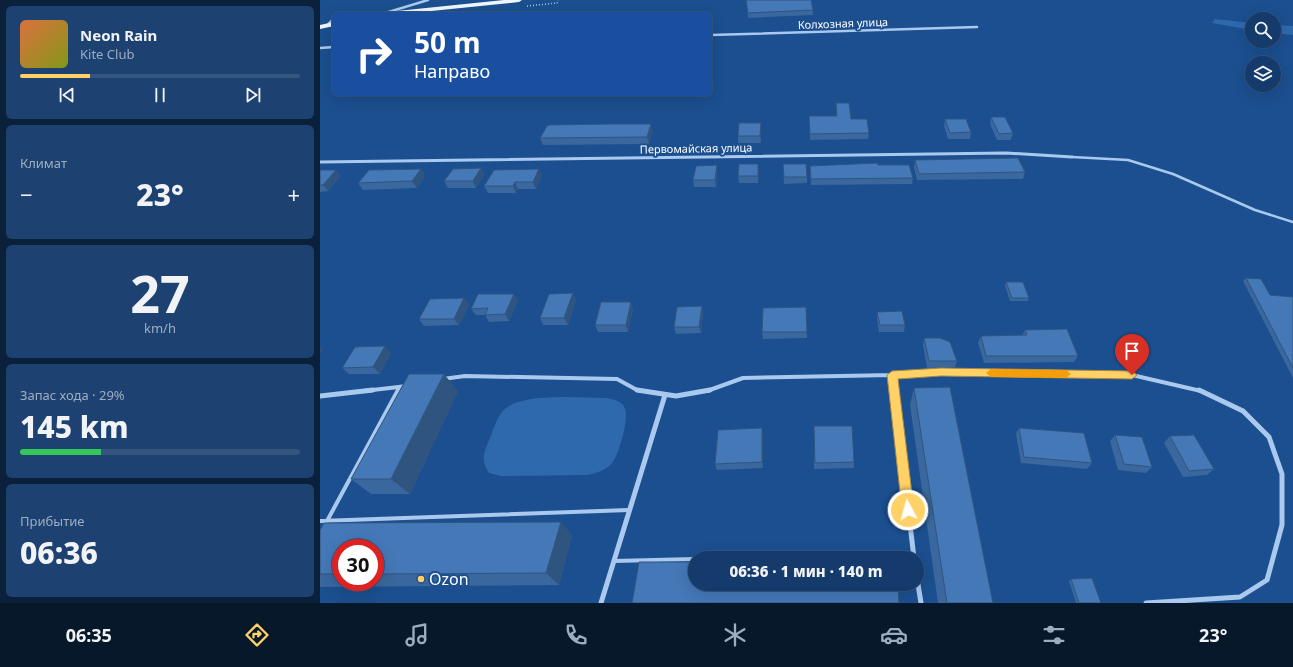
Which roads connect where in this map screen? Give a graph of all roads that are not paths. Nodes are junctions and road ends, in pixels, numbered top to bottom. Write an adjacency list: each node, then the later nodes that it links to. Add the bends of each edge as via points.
1 (428, 0): 3 (street)
2 (519, 0): 4 (main road)
3 (389, 12)
4 (406, 12)
5 (332, 20): 7 (lane)
6 (332, 25): 7 (main road)
7 (327, 26): 8 (main road)
8 (320, 27)
9 (977, 27): 10 (street, Колхозная улица)
10 (712, 35)
11 (332, 47): 12 (street)
12 (320, 48)
13 (1072, 157): 14 (street, Первомайская улица, via 1006,153); 15 (lane, via 1128,160 1172,174 1255,210)
14 (320, 162)
15 (1293, 222)
16 (892, 375): 20 (street, via 743,378 704,392); 26 (street); 30 (street, via 941,372 1132,375 1199,390 1243,411 1269,437 1282,474 1282,525 1267,580 1240,597)
17 (436, 381): 20 (street, via 465,376 616,379 637,390)
18 (414, 384): 19 (street)
19 (400, 387): 21 (street); 23 (lane)
20 (665, 395): 22 (street)
21 (320, 396)
22 (629, 510): 23 (lane); 28 (street)
23 (328, 520): 24 (lane); 25 (lane)
24 (320, 521)
25 (325, 526)
26 (912, 551)
27 (688, 559): 28 (lane)
28 (614, 561): 31 (street)
29 (919, 591): 32 (street)
30 (1212, 598): 33 (street); 34 (street)
31 (601, 603)
32 (921, 603)
33 (1146, 603)
34 (1219, 603)

